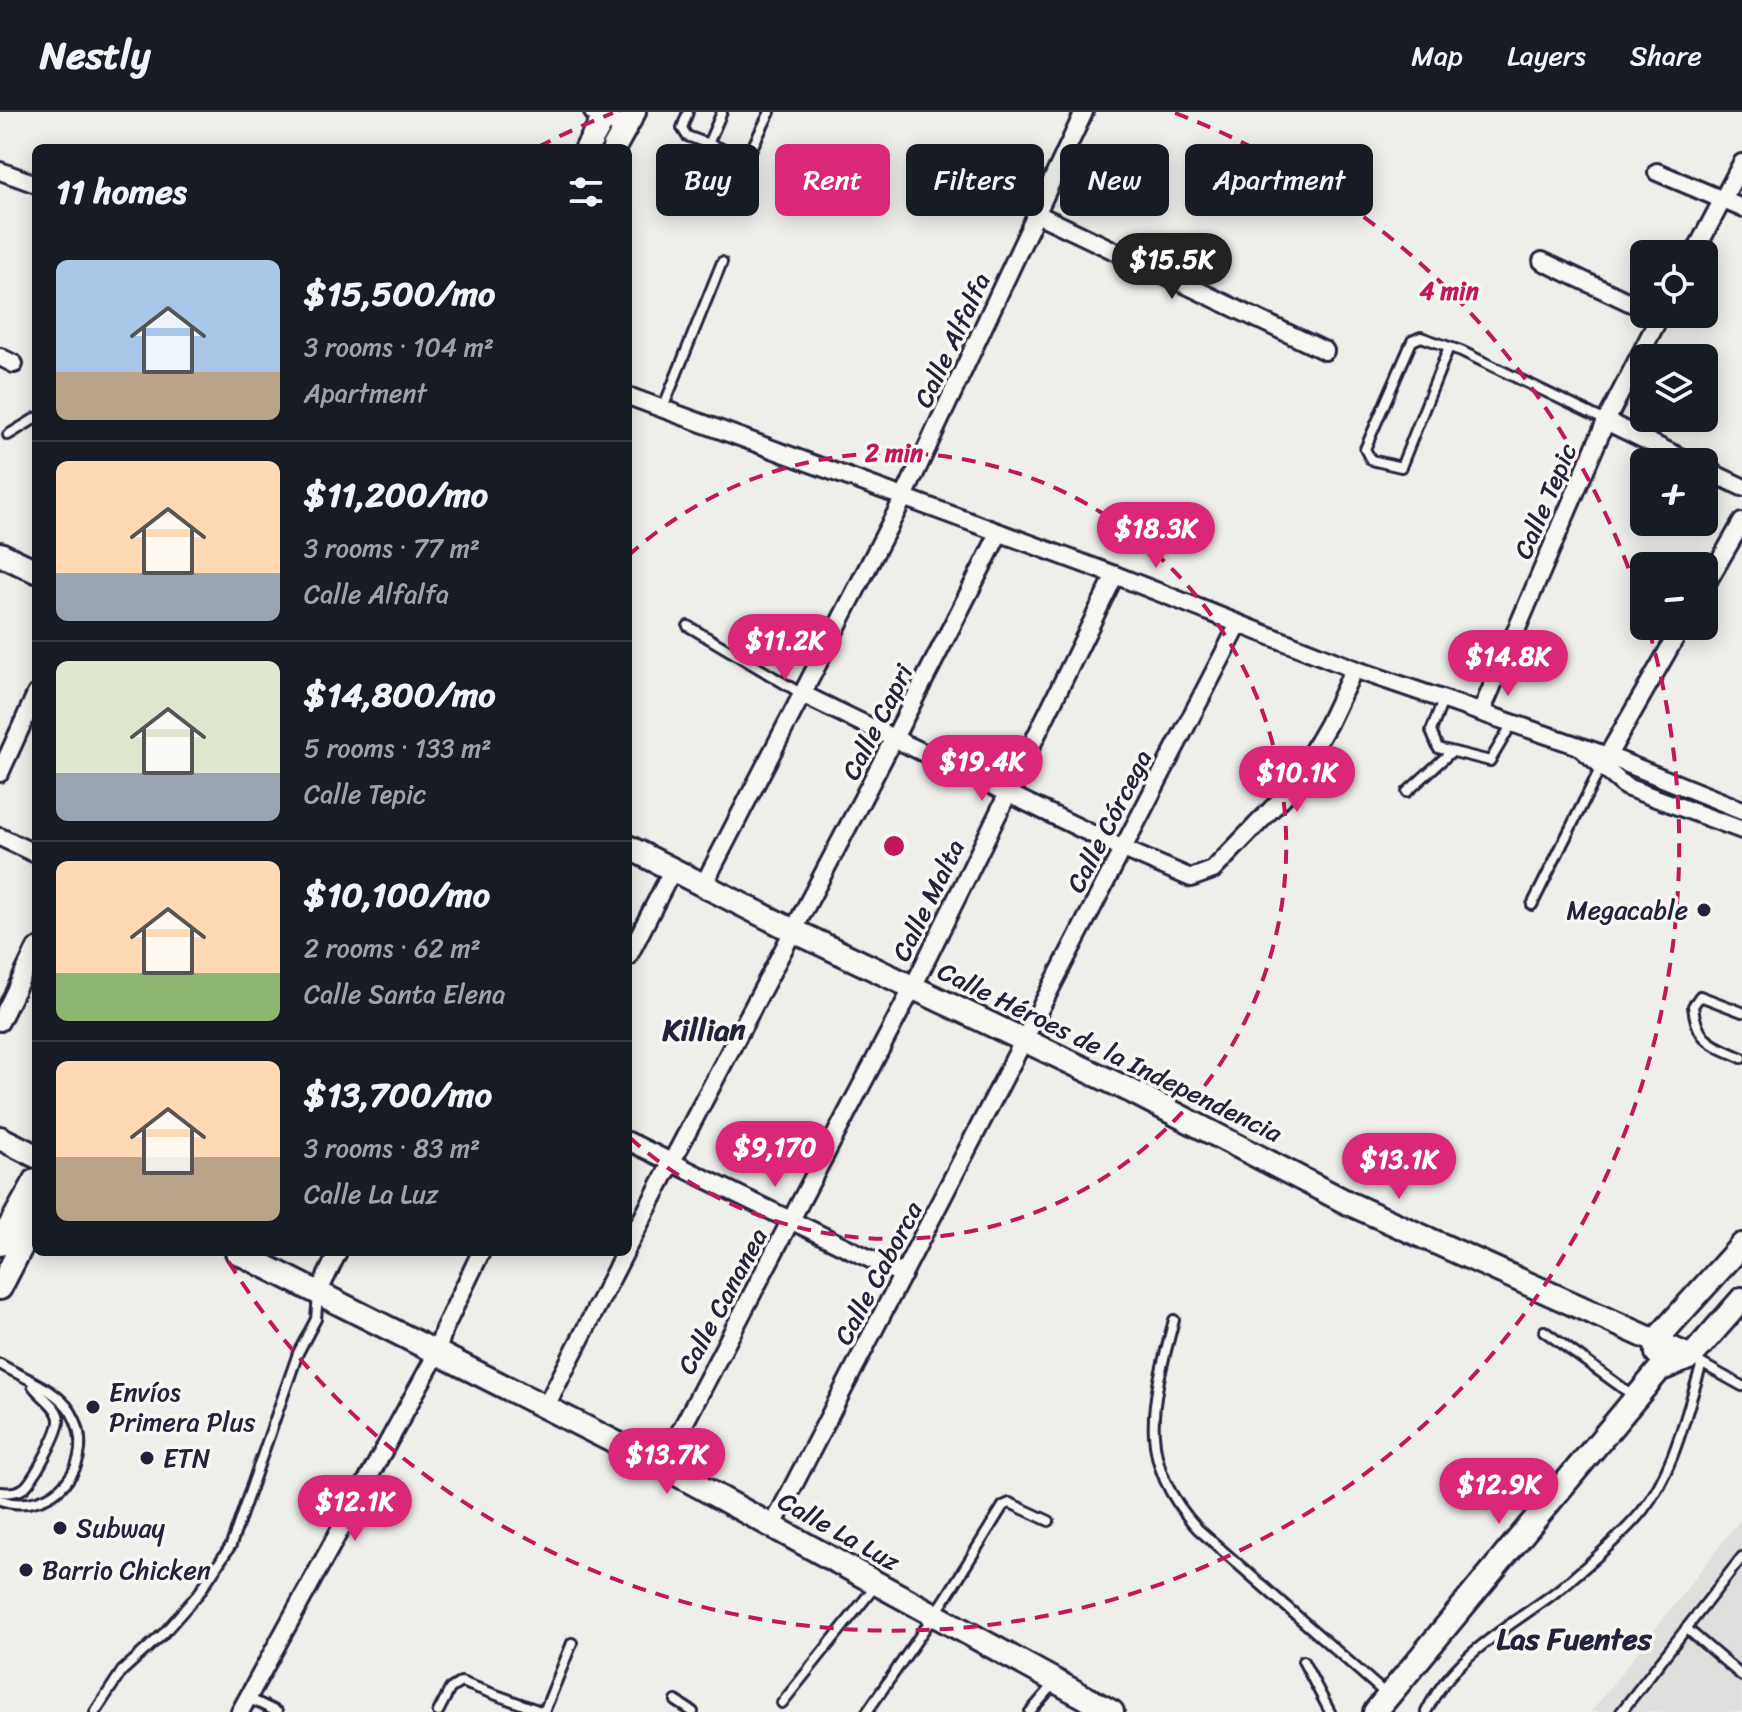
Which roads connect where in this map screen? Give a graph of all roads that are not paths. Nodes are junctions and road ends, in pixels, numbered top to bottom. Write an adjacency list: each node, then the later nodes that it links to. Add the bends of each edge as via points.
1 (688, 112): 9 (lane, via 684,132)
2 (722, 112): 9 (lane)
3 (769, 112): 10 (lane)
4 (1084, 112): 15 (street, Calle Alfalfa)
5 (601, 114): 6 (street); 7 (street)
6 (630, 120): 8 (street)
7 (589, 144)
8 (616, 144)
9 (708, 144)
10 (754, 144)
11 (1742, 163): 16 (street)
12 (0, 171): 14 (street)
13 (1657, 172): 16 (street)
14 (32, 183)
15 (1044, 199)
16 (1724, 199): 17 (street); 20 (street)
17 (1742, 208)
18 (1036, 216): 35 (street, Calle Alfalfa)
19 (1041, 216): 26 (street)
20 (1702, 240)
21 (1542, 261): 23 (street)
22 (722, 262): 28 (lane)
23 (1630, 302)
24 (1652, 328): 30 (street, Calle Tepic)
25 (1449, 347): 25 (lane, via 1421,337 1412,341 1365,449 1371,460 1401,467); 30 (lane)
26 (1325, 351)
27 (632, 397): 28 (street)
28 (663, 408): 35 (street)
29 (32, 420): 31 (lane)
30 (1606, 421): 32 (street); 49 (street, Calle Tepic)
31 (8, 435)
32 (1661, 448)
33 (1718, 476): 34 (street)
34 (1742, 487)
35 (903, 499): 37 (street); 46 (street, Calle Alfalfa)
36 (1742, 522): 39 (street)
37 (999, 533): 41 (street); 51 (street, Calle Capri)
38 (0, 554): 40 (street)
39 (1718, 564)
40 (32, 569)
41 (1115, 575): 42 (street); 56 (street, Calle Malta)
42 (1239, 624): 45 (street); 60 (street, Calle Córcega)
43 (688, 626): 46 (lane)
44 (1674, 640): 53 (street)
45 (1354, 669): 47 (street); 60 (street, via 1304,770 1275,809 1213,870 1191,878)
46 (802, 694): 51 (street); 64 (street, Calle Alfalfa)
47 (1444, 698): 49 (street); 52 (lane, via 1432,740)
48 (32, 703): 54 (street)
49 (1482, 710): 50 (street)
50 (1513, 721): 52 (lane, via 1490,761); 53 (street, via 1577,744)
51 (897, 738): 56 (street); 66 (street, Calle Capri)
52 (1451, 752): 55 (lane)
53 (1604, 761): 57 (street); 58 (street, via 1626,787); 65 (lane)
54 (0, 773)
55 (1407, 792)
56 (1007, 793): 60 (street); 69 (street, Calle Malta)
57 (1742, 810)
58 (1742, 830)
59 (0, 837): 62 (street)
60 (1121, 848): 72 (street, Calle Córcega)
61 (632, 849): 63 (street, Calle Héroes de la Independencia)
62 (32, 852)
63 (673, 869): 64 (street, Calle Héroes de la Independencia); 67 (street)
64 (704, 884): 66 (street, Calle Héroes de la Independencia)
65 (1532, 905)
66 (792, 930): 69 (street, Calle Héroes de la Independencia); 77 (street, Calle Capri)
67 (632, 949)
68 (32, 956): 71 (street)
69 (913, 987): 72 (street, Calle Héroes de la Independencia); 79 (street, Calle Cananea)
70 (1742, 1012): 73 (lane, via 1710,997 1700,996 1693,1006 1705,1041)
71 (0, 1022)
72 (1026, 1041): 88 (street, Calle Caborca); 94 (street, Calle Héroes de la Independencia, via 1470,1261)
73 (1742, 1058)
74 (0, 1138): 76 (street)
75 (632, 1143): 77 (street)
76 (32, 1154)
77 (671, 1162): 79 (street); 81 (street, Calle Capri)
78 (32, 1187): 82 (street)
79 (792, 1219): 88 (street); 103 (street, Calle Cananea)
80 (32, 1226): 89 (street)
81 (632, 1238)
82 (0, 1244)
83 (1742, 1245): 94 (street)
84 (245, 1256): 90 (street, Calle La Luz)
85 (336, 1256): 90 (street)
86 (479, 1256): 95 (street)
87 (623, 1256): 102 (street)
88 (903, 1275): 107 (street, Calle Caborca)
89 (0, 1288)
90 (318, 1293): 95 (street, Calle La Luz); 120 (lane, via 316,1319 298,1353 231,1545 199,1593 122,1671)
91 (1742, 1299): 96 (street)
92 (1174, 1320): 118 (lane, via 1157,1392 1154,1441 1159,1474 1176,1506)
93 (1544, 1331): 101 (lane)
94 (1656, 1340): 96 (street, Calle Héroes de la Independencia); 98 (street)
95 (436, 1355): 102 (street, Calle La Luz); 119 (street)
96 (1697, 1360): 98 (street); 100 (lane, Calle Héroes de la Independencia); 129 (lane, via 1665,1476 1642,1511 1553,1594 1466,1656 1437,1689)
97 (0, 1364): 99 (lane)
98 (1659, 1370): 101 (street)
99 (31, 1382): 104 (lane, via 55,1409 58,1429 30,1482 22,1490); 105 (lane, via 72,1413 80,1445 76,1467 66,1485 47,1499)
100 (1742, 1386)
101 (1636, 1398): 118 (street)
102 (546, 1406): 103 (street, Calle La Luz)
103 (662, 1466): 107 (street, Calle La Luz)
104 (0, 1492)
105 (0, 1500)
106 (1049, 1521): 110 (lane, via 1006,1503)
107 (772, 1527): 109 (street, Calle La Luz)
108 (1742, 1557): 111 (lane)
109 (877, 1584): 110 (street, Calle La Luz); 117 (lane)
110 (934, 1615): 115 (street, Calle La Luz); 125 (lane)
111 (1686, 1628): 114 (lane); 130 (lane)
112 (572, 1643): 123 (lane)
113 (1303, 1661): 128 (lane)
114 (1742, 1676)
115 (1057, 1682): 126 (lane); 127 (street, Calle La Luz)
116 (676, 1701): 124 (lane)
117 (782, 1703)
118 (1381, 1704)
119 (244, 1705): 121 (lane)
120 (95, 1712)
121 (277, 1712)
122 (438, 1712): 123 (lane, via 450,1689 461,1682)
123 (543, 1712)
124 (693, 1712)
125 (867, 1712)
126 (1030, 1712)
127 (1112, 1712)
128 (1330, 1712)
129 (1426, 1712)
130 (1621, 1712)

